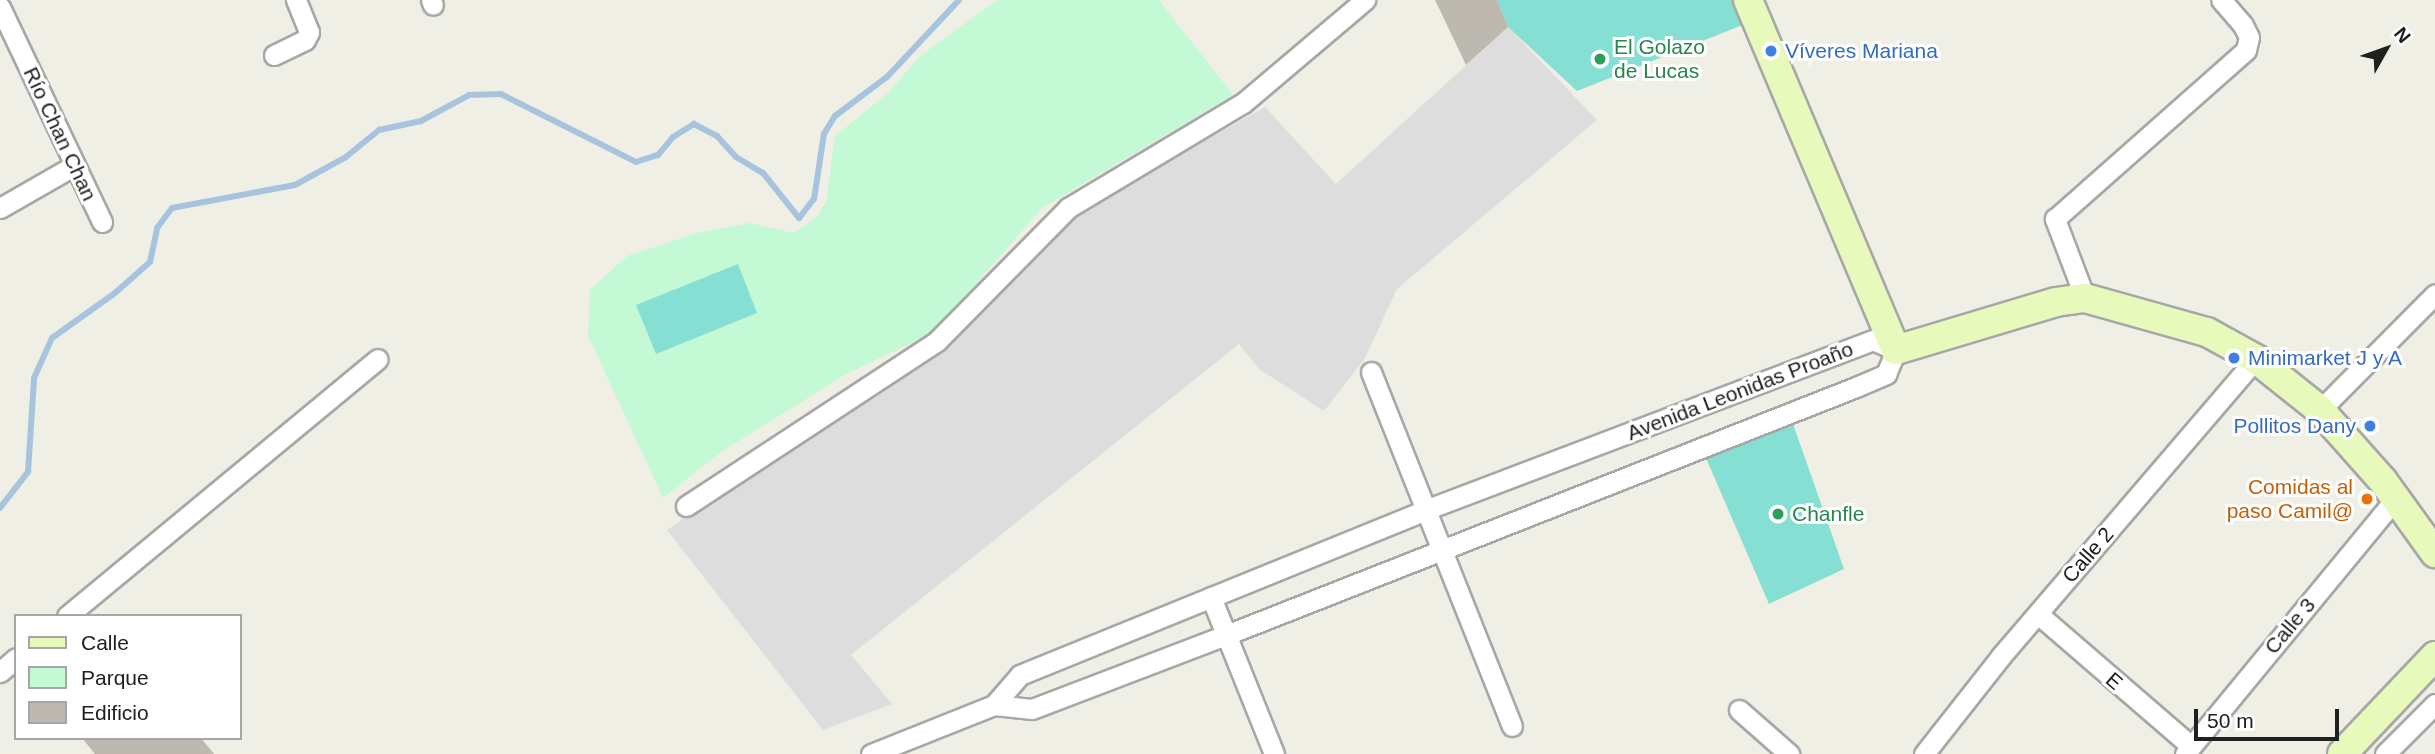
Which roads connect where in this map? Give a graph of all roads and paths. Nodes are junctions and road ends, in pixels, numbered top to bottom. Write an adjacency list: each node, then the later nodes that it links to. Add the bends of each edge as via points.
1 (296, 0): 6 (street, via 309,32 305,40)
2 (1365, 0): 18 (street, via 1243,103 1068,208 937,341)
3 (1748, 0): 12 (main road)
4 (2221, 0): 11 (street, via 2246,31 2246,50 2055,219)
5 (0, 7): 7 (street, Río Chan Chan)
6 (274, 55)
7 (75, 165): 8 (street); 9 (street, Río Chan Chan)
8 (0, 208)
9 (102, 222)
10 (2435, 294): 16 (street)
11 (2085, 298): 12 (main road, via 2056,302); 14 (main road, via 2207,332)
12 (1896, 350): 19 (street, Avenida Leonidas Proaño, via 1873,340); 20 (street, Avenida Leonidas Proaño, via 1886,373 1876,378)
13 (378, 359): 23 (street)
14 (2256, 359): 16 (main road); 24 (street, Calle 2)
15 (1371, 372): 19 (street)
16 (2320, 410): 17 (main road)
17 (2396, 498): 21 (main road); 33 (street, Calle 3)
18 (686, 506)
19 (1426, 510): 20 (street); 22 (street, Avenida Leonidas Proaño)
20 (1440, 549): 25 (street, Avenida Leonidas Proaño); 32 (street)
21 (2435, 553)
22 (1211, 597): 25 (street); 30 (street, Avenida Leonidas Proaño, via 1020,675)
23 (69, 614)
24 (2038, 614): 33 (street, E); 37 (street, Calle 2)
25 (1226, 635): 30 (street, Avenida Leonidas Proaño, via 1032,709); 35 (street)
26 (2435, 656): 38 (main road)
27 (14, 660): 28 (street)
28 (0, 671)
29 (2435, 704): 39 (street)
30 (994, 705): 34 (street)
31 (1739, 710): 36 (street)
32 (1512, 726)
33 (2188, 750)
34 (871, 754)
35 (1274, 754)
36 (1789, 754)
37 (1924, 754)
38 (2342, 754)
39 (2385, 754)

